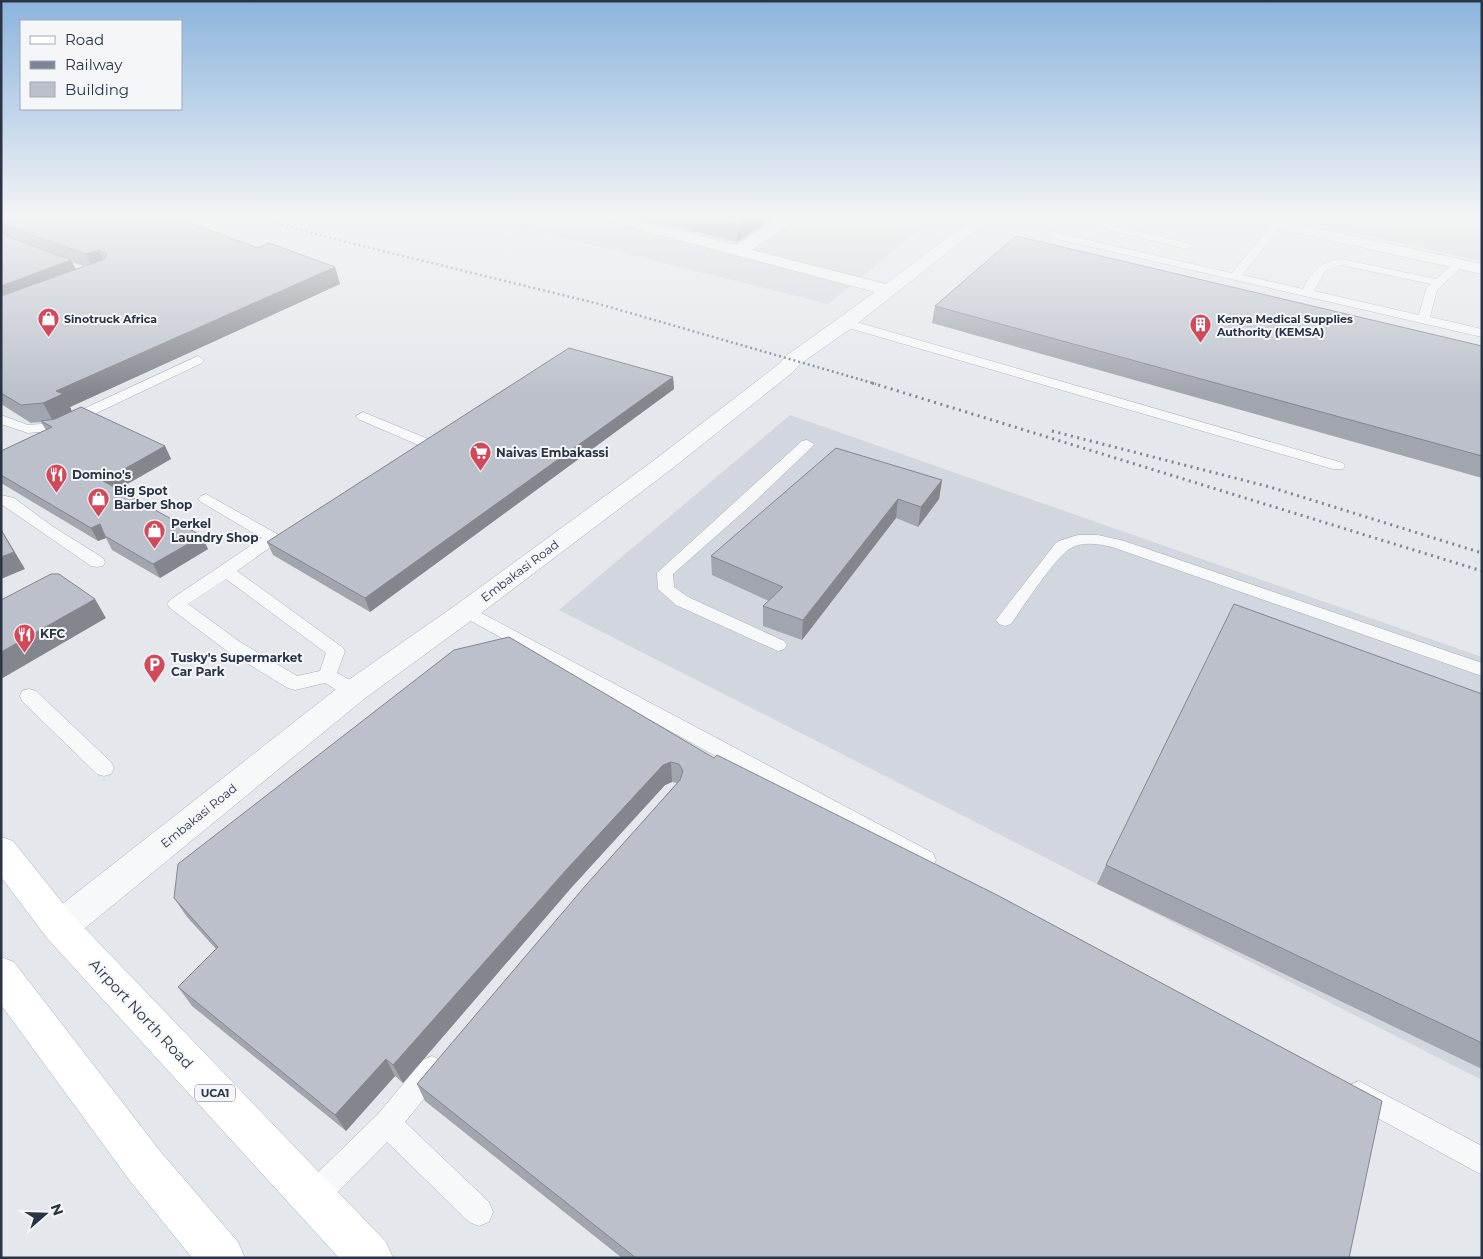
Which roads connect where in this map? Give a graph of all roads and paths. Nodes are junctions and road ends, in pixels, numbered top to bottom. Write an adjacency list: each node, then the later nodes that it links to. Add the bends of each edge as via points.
1 (838, 277): 8 (street)
2 (906, 277): 8 (street, Embakasi Road)
3 (1234, 277): 9 (lane)
4 (1316, 277): 9 (lane)
5 (1412, 277): 7 (lane)
6 (1445, 277): 10 (lane, via 1432,289)
7 (1432, 281)
8 (889, 290): 11 (street, Embakasi Road)
9 (1307, 293): 10 (lane)
10 (1423, 320): 12 (lane)
11 (846, 323): 18 (lane); 23 (street, Embakasi Road, via 793,360 661,466)
12 (1482, 333)
13 (198, 360): 15 (lane, via 56,427 36,431 18,429)
14 (363, 416): 16 (lane)
15 (1, 419)
16 (428, 444)
17 (807, 444): 25 (lane, via 665,573 666,589 682,601)
18 (1338, 466)
19 (1, 499): 21 (lane, via 9,501)
20 (206, 499): 22 (lane, via 273,538)
21 (97, 562)
22 (226, 571): 27 (lane, via 336,652); 27 (lane, via 176,604 221,640 295,683)
23 (466, 611): 28 (street, Embakasi Road); 32 (lane)
24 (1005, 620): 26 (lane, via 1063,544 1100,539)
25 (778, 645)
26 (1482, 670)
27 (327, 676): 28 (lane)
28 (354, 691): 33 (street, Embakasi Road)
29 (29, 696): 30 (lane)
30 (104, 768)
31 (1, 851): 33 (main road, Airport North Road / UCA1)
32 (948, 872)
33 (60, 927): 39 (main road, Airport North Road / UCA1)
34 (1, 974): 41 (main road, via 145,1166)
35 (445, 1054): 37 (lane)
36 (1342, 1085): 38 (lane)
37 (387, 1122): 39 (lane); 40 (lane)
38 (1482, 1161)
39 (313, 1197): 42 (main road, Airport North Road / UCA1)
40 (479, 1212)
41 (222, 1258)
42 (370, 1258)

